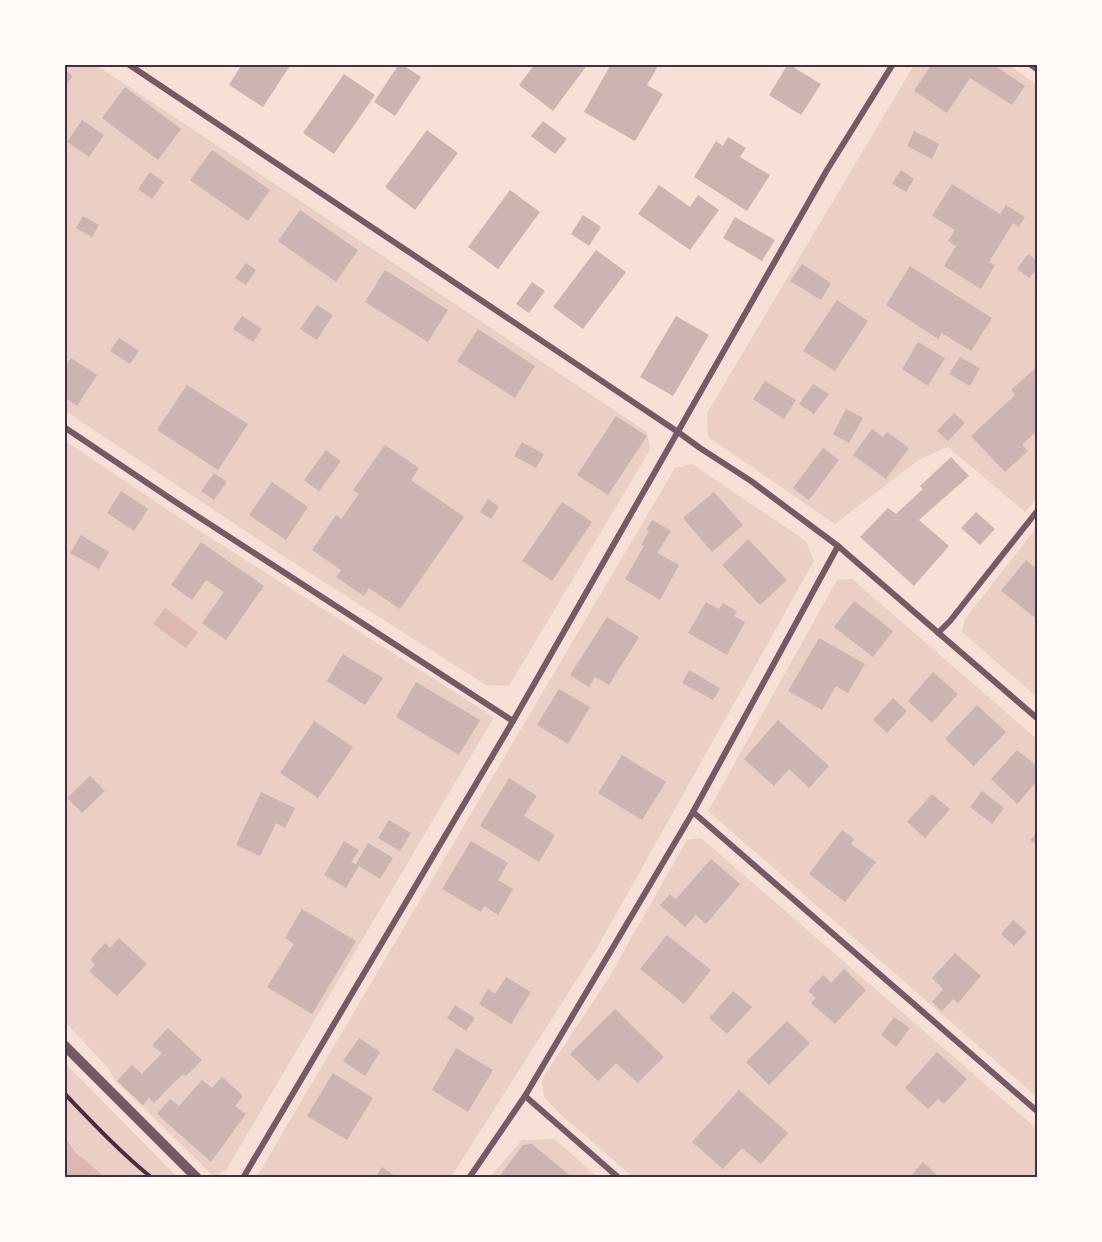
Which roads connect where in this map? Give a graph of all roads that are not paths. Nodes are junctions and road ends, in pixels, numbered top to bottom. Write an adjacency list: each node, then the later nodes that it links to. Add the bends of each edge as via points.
1 (128, 64): 6 (street)
2 (893, 64): 6 (street, via 827,171)
3 (1030, 64): 4 (street)
4 (1038, 70)
5 (64, 427): 11 (street)
6 (678, 432): 8 (street); 11 (street)
7 (1038, 510): 9 (street)
8 (838, 546): 9 (street); 12 (street)
9 (938, 633): 10 (street)
10 (1038, 719)
11 (513, 721): 17 (street)
12 (693, 812): 14 (street); 15 (street)
13 (64, 1045): 16 (street)
14 (525, 1096): 18 (street); 19 (street)
15 (1038, 1112)
16 (197, 1178)
17 (243, 1178)
18 (469, 1178)
19 (619, 1178)

